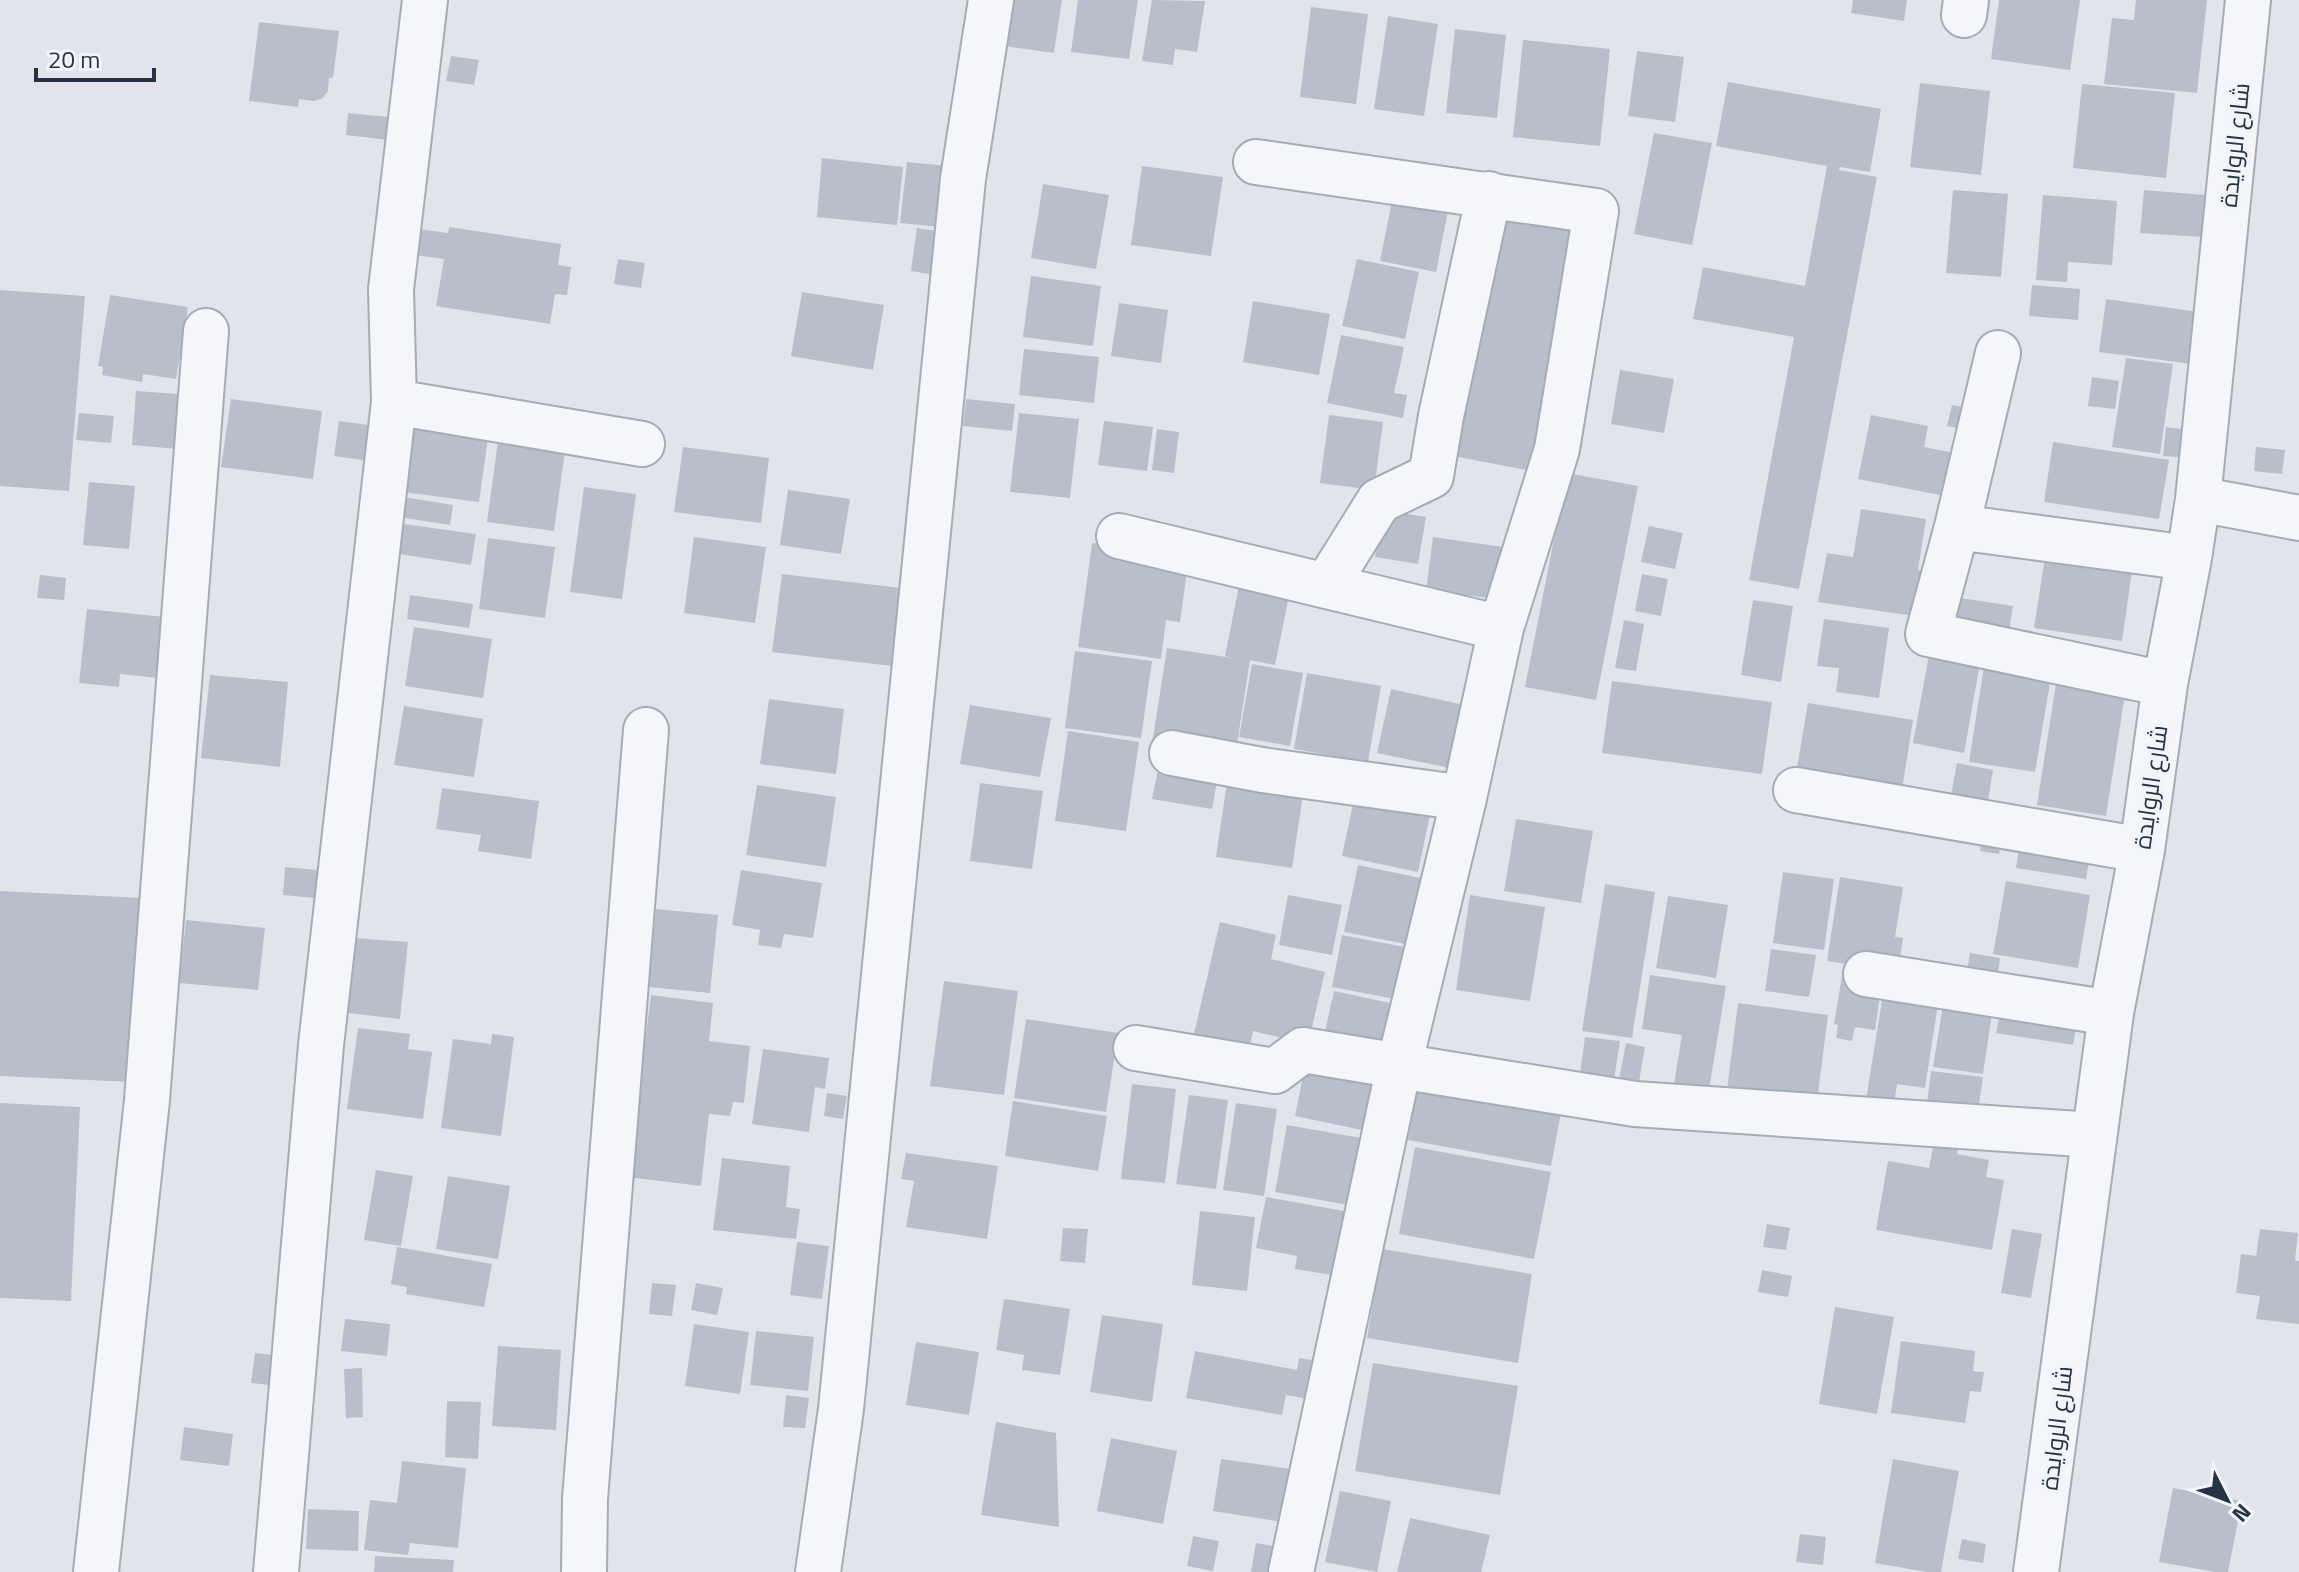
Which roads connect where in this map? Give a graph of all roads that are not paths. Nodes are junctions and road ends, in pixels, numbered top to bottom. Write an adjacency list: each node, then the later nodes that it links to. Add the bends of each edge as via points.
1 (425, 0): 8 (street, via 391,289)
2 (991, 0): 32 (street, via 963,179 841,1409)
3 (2248, 0): 10 (street, شارع الروايدة)
4 (1256, 162): 5 (street)
5 (1489, 194): 15 (street, via 1431,476 1379,501); 16 (street, via 1596,211 1557,449)
6 (206, 331): 29 (street, via 147,1100)
7 (1998, 353): 12 (street)
8 (394, 402): 9 (street); 30 (street, via 321,1045)
9 (642, 444)
10 (2198, 499): 11 (street); 14 (street, شارع الروايدة)
11 (2299, 518)
12 (1957, 527): 14 (street); 17 (street, via 1928,634)
13 (1119, 536): 15 (street)
14 (2189, 558): 17 (street, شارع الروايدة)
15 (1326, 586): 16 (street)
16 (1501, 628): 21 (street)
17 (2165, 684): 22 (street, شارع الروايدة)
18 (646, 730): 31 (street, via 585,1499)
19 (1172, 753): 21 (street)
20 (1796, 790): 22 (street)
21 (1464, 798): 26 (street)
22 (2142, 850): 24 (street, شارع الروايدة)
23 (1866, 974): 24 (street)
24 (2111, 1013): 27 (street, شارع الروايدة)
25 (1136, 1048): 26 (street, via 1275,1071 1303,1050)
26 (1399, 1066): 27 (street, via 1635,1104); 33 (street)
27 (2094, 1135): 28 (street, شارع الروايدة)
28 (2046, 1570)
29 (96, 1572)
30 (276, 1572)
31 (584, 1572)
32 (818, 1572)
33 (1291, 1572)

